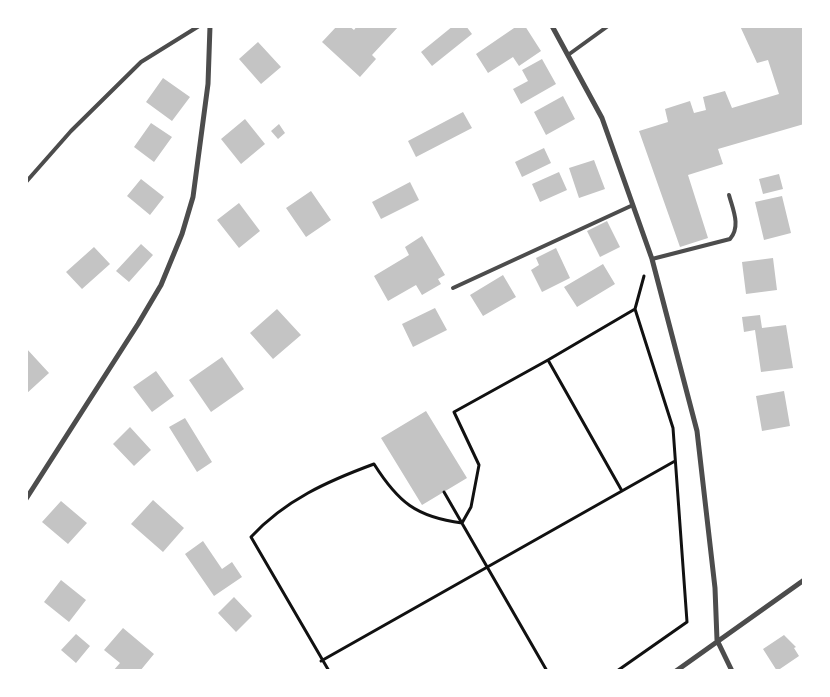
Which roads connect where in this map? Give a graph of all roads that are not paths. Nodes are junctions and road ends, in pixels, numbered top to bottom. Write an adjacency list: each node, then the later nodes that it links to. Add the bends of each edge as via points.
1 (199, 26): 6 (lane, via 141,62 71,131)
2 (210, 26): 11 (street, via 205,112 193,197 182,234 162,285)
3 (552, 26): 5 (street)
4 (608, 26): 5 (lane)
5 (568, 55): 8 (street, via 602,118)
6 (26, 182)
7 (730, 195): 9 (lane, via 737,225 730,239)
8 (633, 205): 9 (street); 10 (lane)
9 (652, 259): 13 (street, via 697,431 715,588)
10 (453, 288)
11 (26, 499)
12 (804, 580): 13 (street)
13 (717, 640): 14 (street); 15 (street)
14 (676, 671)
15 (732, 671)

